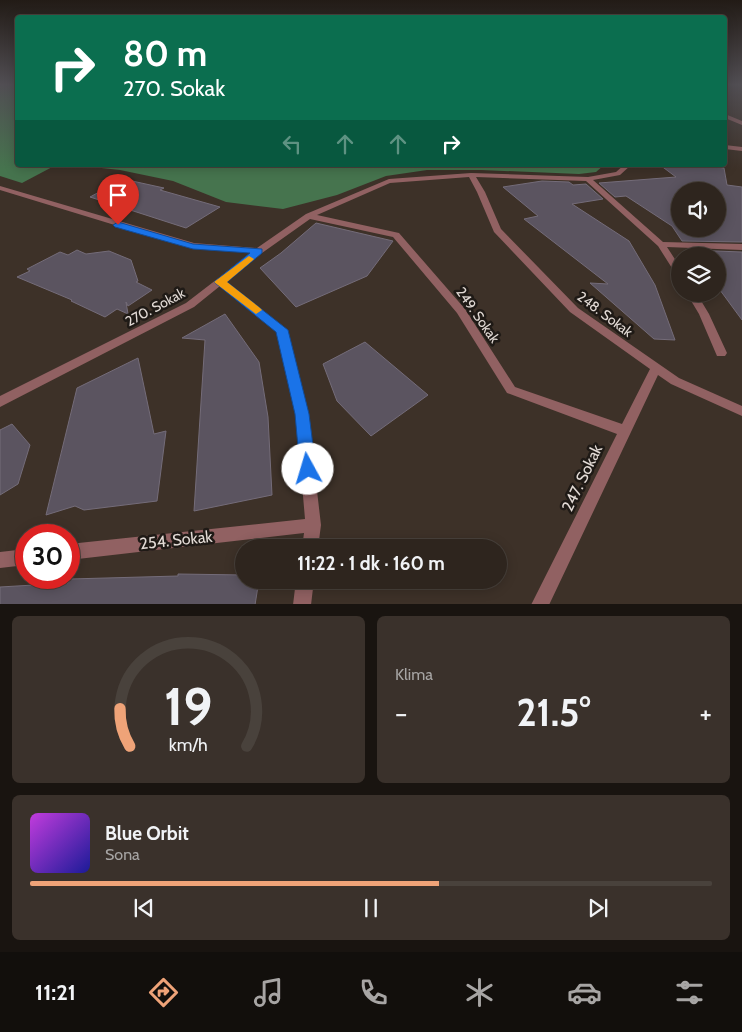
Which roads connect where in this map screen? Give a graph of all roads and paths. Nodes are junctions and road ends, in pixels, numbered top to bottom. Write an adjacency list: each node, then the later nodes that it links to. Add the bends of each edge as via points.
1 (727, 117): 3 (street)
2 (727, 124): 3 (street)
3 (742, 124)
4 (727, 147): 5 (street)
5 (742, 150)
6 (626, 167): 8 (street, 270. Sokak, via 618,174)
7 (471, 175): 8 (street, 270. Sokak); 10 (street, 270. Sokak, via 388,181); 18 (street, 248. Sokak, via 497,230 574,310)
8 (588, 179): 11 (street)
9 (0, 188): 13 (street, via 193,246)
10 (309, 216): 13 (street, 270. Sokak); 21 (street, 249. Sokak, via 396,235 461,311 511,390)
11 (661, 244): 12 (street); 14 (street)
12 (742, 247)
13 (259, 251): 15 (street, 270. Sokak)
14 (671, 260)
15 (220, 282): 19 (street, 270. Sokak, via 190,305); 22 (street, via 282,330 302,414)
16 (697, 302): 17 (street)
17 (721, 354)
18 (656, 368): 20 (street, 248. Sokak, via 675,381); 21 (street, 247. Sokak)
19 (0, 402)
20 (742, 411)
21 (625, 431): 29 (street, 247. Sokak)
22 (313, 525): 23 (street); 24 (street, 254. Sokak)
23 (311, 539)
24 (80, 551)
25 (15, 558): 26 (street)
26 (0, 560)
27 (304, 589): 28 (street)
28 (302, 604)
29 (540, 604)

